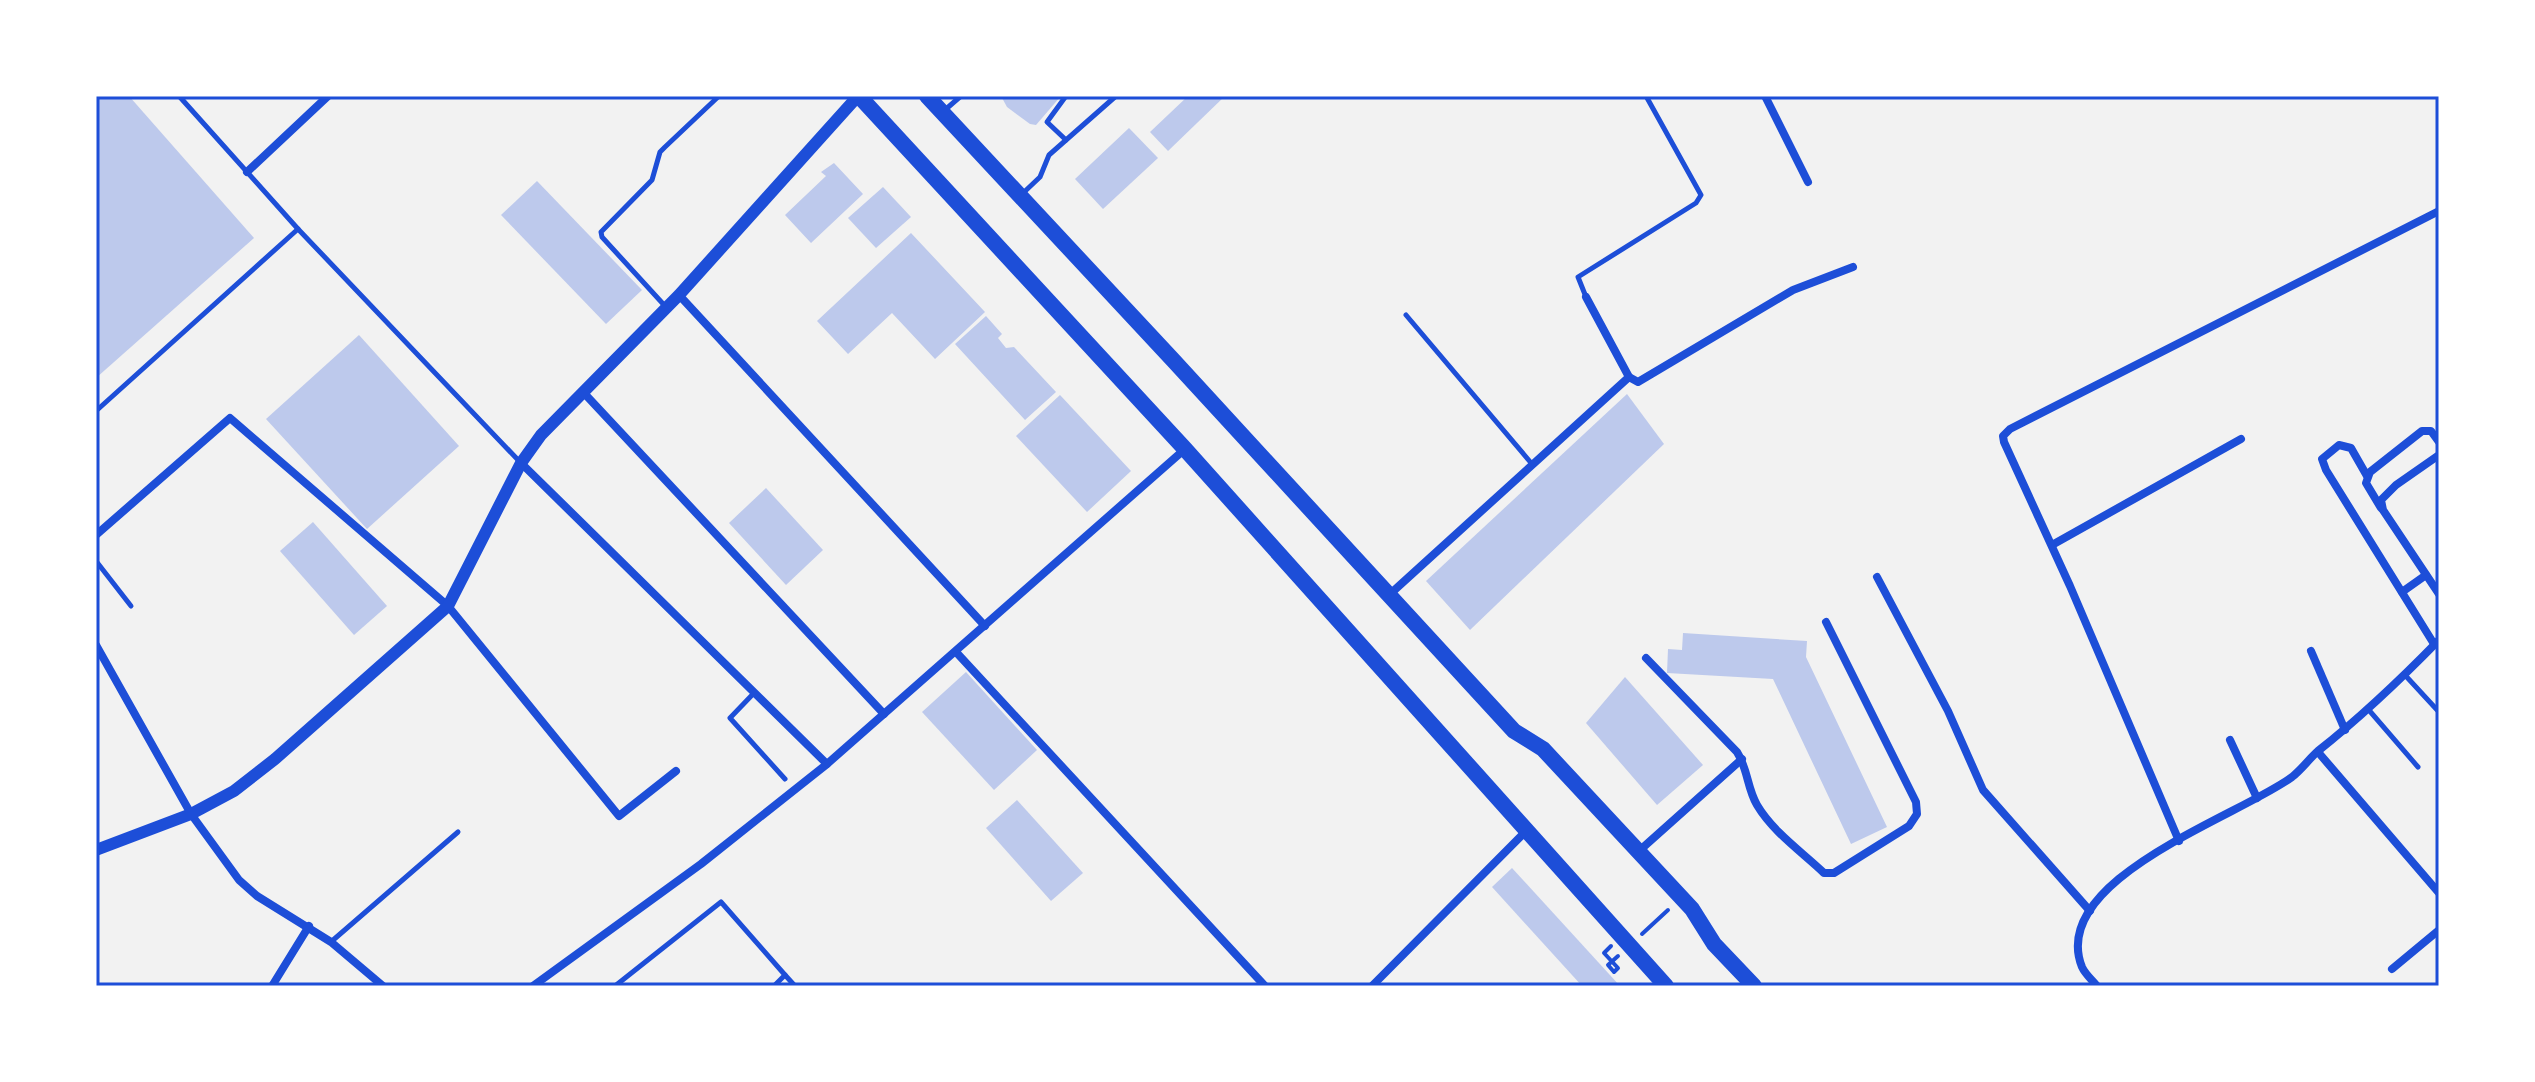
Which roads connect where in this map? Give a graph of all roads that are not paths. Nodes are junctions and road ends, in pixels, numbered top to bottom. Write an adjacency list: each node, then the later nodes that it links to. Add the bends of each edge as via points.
1 (179, 96): 13 (lane)
2 (328, 96): 13 (street)
3 (719, 96): 21 (lane, via 660,152 652,180 601,232)
4 (858, 96): 19 (street); 28 (highway)
5 (927, 96): 11 (highway)
6 (961, 96): 11 (lane)
7 (1066, 96): 12 (lane, via 1047,122)
8 (1116, 96): 12 (lane)
9 (1646, 96): 20 (lane, via 1701,195 1578,277)
10 (1765, 96): 14 (street)
11 (942, 112): 15 (highway)
12 (1066, 140): 15 (lane)
13 (247, 172): 17 (lane)
14 (1808, 182)
15 (1020, 196): 41 (highway)
16 (2439, 211): 35 (street, via 2006,431 2004,442)
17 (298, 229): 25 (lane); 30 (lane)
18 (1853, 267): 23 (street, via 1793,290 1638,382)
19 (679, 295): 21 (street); 45 (street)
20 (1586, 297): 23 (street)
21 (667, 308): 24 (street)
22 (1406, 315): 31 (lane)
23 (1629, 377): 31 (street)
24 (583, 392): 30 (street); 55 (street)
25 (96, 411)
26 (2241, 439): 35 (street)
27 (2439, 442): 32 (street, via 2431,431 2422,431)
28 (1185, 449): 45 (street); 66 (highway)
29 (2439, 455): 33 (street, via 2386,494)
30 (521, 463): 43 (street); 52 (street)
31 (1532, 464): 41 (street)
32 (2367, 476): 33 (street); 39 (street, via 2351,448 2339,445 2322,459)
33 (2383, 510): 37 (street)
34 (96, 535): 43 (street, via 230,418)
35 (2052, 545): 68 (street)
36 (96, 561): 42 (lane)
37 (2426, 575): 39 (street); 40 (street)
38 (1877, 577): 72 (street, via 1983,790)
39 (2402, 592): 46 (street)
40 (2439, 594)
41 (1388, 595): 70 (highway, via 1514,731 1543,749)
42 (131, 606)
43 (448, 606): 62 (street, via 619,816); 65 (street, via 275,759 234,791)
44 (1826, 622): 59 (street, via 1916,802 1915,820 1845,868 1824,873 1757,805)
45 (985, 626): 49 (street)
46 (2437, 642): 51 (street)
47 (96, 645): 65 (street)
48 (2311, 651): 56 (street)
49 (956, 652): 55 (street); 84 (street)
50 (1646, 658): 59 (street)
51 (2404, 673): 53 (street); 54 (lane)
52 (754, 693): 60 (street); 63 (lane, via 730,718)
53 (2368, 709): 56 (street); 61 (lane)
54 (2439, 712)
55 (884, 714): 60 (street)
56 (2345, 730): 58 (street)
57 (2230, 740): 64 (street)
58 (2318, 752): 64 (street, via 2293,776); 71 (street)
59 (1742, 759): 70 (street)
60 (827, 764): 80 (street)
61 (2418, 767)
62 (676, 771)
63 (785, 779)
64 (2257, 798): 68 (street)
65 (191, 814): 69 (street); 73 (street, via 239,880)
66 (1526, 831): 85 (street); 86 (highway)
67 (458, 832): 75 (lane)
68 (2179, 841): 72 (street, via 2148,855 2113,882)
69 (96, 850)
70 (1639, 851): 87 (highway)
71 (2439, 893)
72 (2090, 911): 88 (street, via 2079,930 2079,946 2082,968)
73 (309, 926): 75 (street); 78 (street)
74 (2439, 930): 76 (street)
75 (331, 942): 79 (street)
76 (2392, 969)
77 (785, 975): 81 (lane, via 721,902); 82 (lane); 83 (lane)
78 (272, 986)
79 (383, 986)
80 (533, 986)
81 (615, 986)
82 (774, 986)
83 (795, 986)
84 (1265, 986)
85 (1372, 986)
86 (1666, 986)
87 (1754, 986)
88 (2097, 986)

